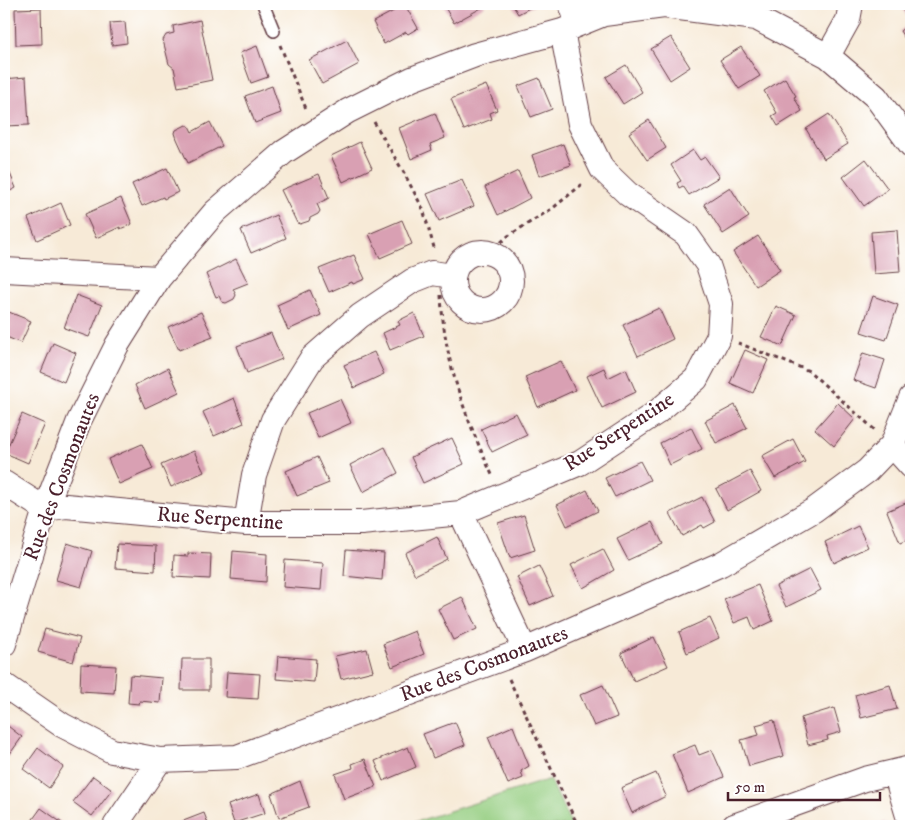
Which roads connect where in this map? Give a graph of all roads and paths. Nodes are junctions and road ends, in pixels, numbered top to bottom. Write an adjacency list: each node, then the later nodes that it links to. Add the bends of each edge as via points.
1 (263, 4): 4 (lane)
2 (851, 4): 5 (street, via 848,20)
3 (570, 20): 5 (street, Rue des Cosmonautes, via 664,6 756,18); 6 (street, Rue des Cosmonautes, via 412,78); 9 (street, Rue Serpentine, via 580,124)
4 (274, 31): 7 (path)
5 (828, 56): 8 (street, Rue des Cosmonautes, via 876,97)
6 (362, 104): 7 (street, Rue des Cosmonautes); 12 (path, via 423,209)
7 (319, 130): 13 (street, Rue des Cosmonautes, via 284,152 215,212)
8 (911, 145)
9 (602, 169): 10 (path); 14 (street, Rue Serpentine, via 628,194 686,234 708,265 721,304)
10 (489, 253): 12 (street, via 470,254); 12 (street, via 505,263 511,281 510,290 498,306 489,310 469,308 455,295)
11 (4, 270): 13 (street)
12 (446, 274): 19 (path, via 442,318 452,373); 22 (street, via 432,273 412,282 360,316 312,358 273,420 254,475)
13 (159, 278): 20 (street, Rue des Cosmonautes, via 118,345 84,412)
14 (719, 336): 16 (path, via 809,371); 19 (street, Rue Serpentine, via 696,379 656,413 580,463)
15 (911, 398): 16 (street, Rue des Cosmonautes)
16 (892, 445): 17 (street); 24 (street, Rue des Cosmonautes, via 867,471 814,510 721,564)
17 (911, 466)
18 (4, 483): 20 (street)
19 (499, 497): 21 (street, Rue Serpentine)
20 (45, 509): 22 (street, Rue Serpentine, via 66,506); 23 (street, Rue des Cosmonautes)
21 (461, 512): 22 (street, Rue Serpentine, via 361,523); 24 (street)
22 (246, 523)
23 (4, 644)
24 (525, 650): 25 (street, Rue des Cosmonautes)
25 (500, 660): 27 (street, Rue des Cosmonautes, via 237,757); 30 (path)
26 (4, 685): 27 (street, Rue des Cosmonautes, via 62,725 112,751)
27 (160, 760): 29 (street)
28 (903, 770): 31 (street, via 858,781); 32 (street)
29 (115, 826)
30 (578, 826)
31 (734, 826)
32 (911, 826)

